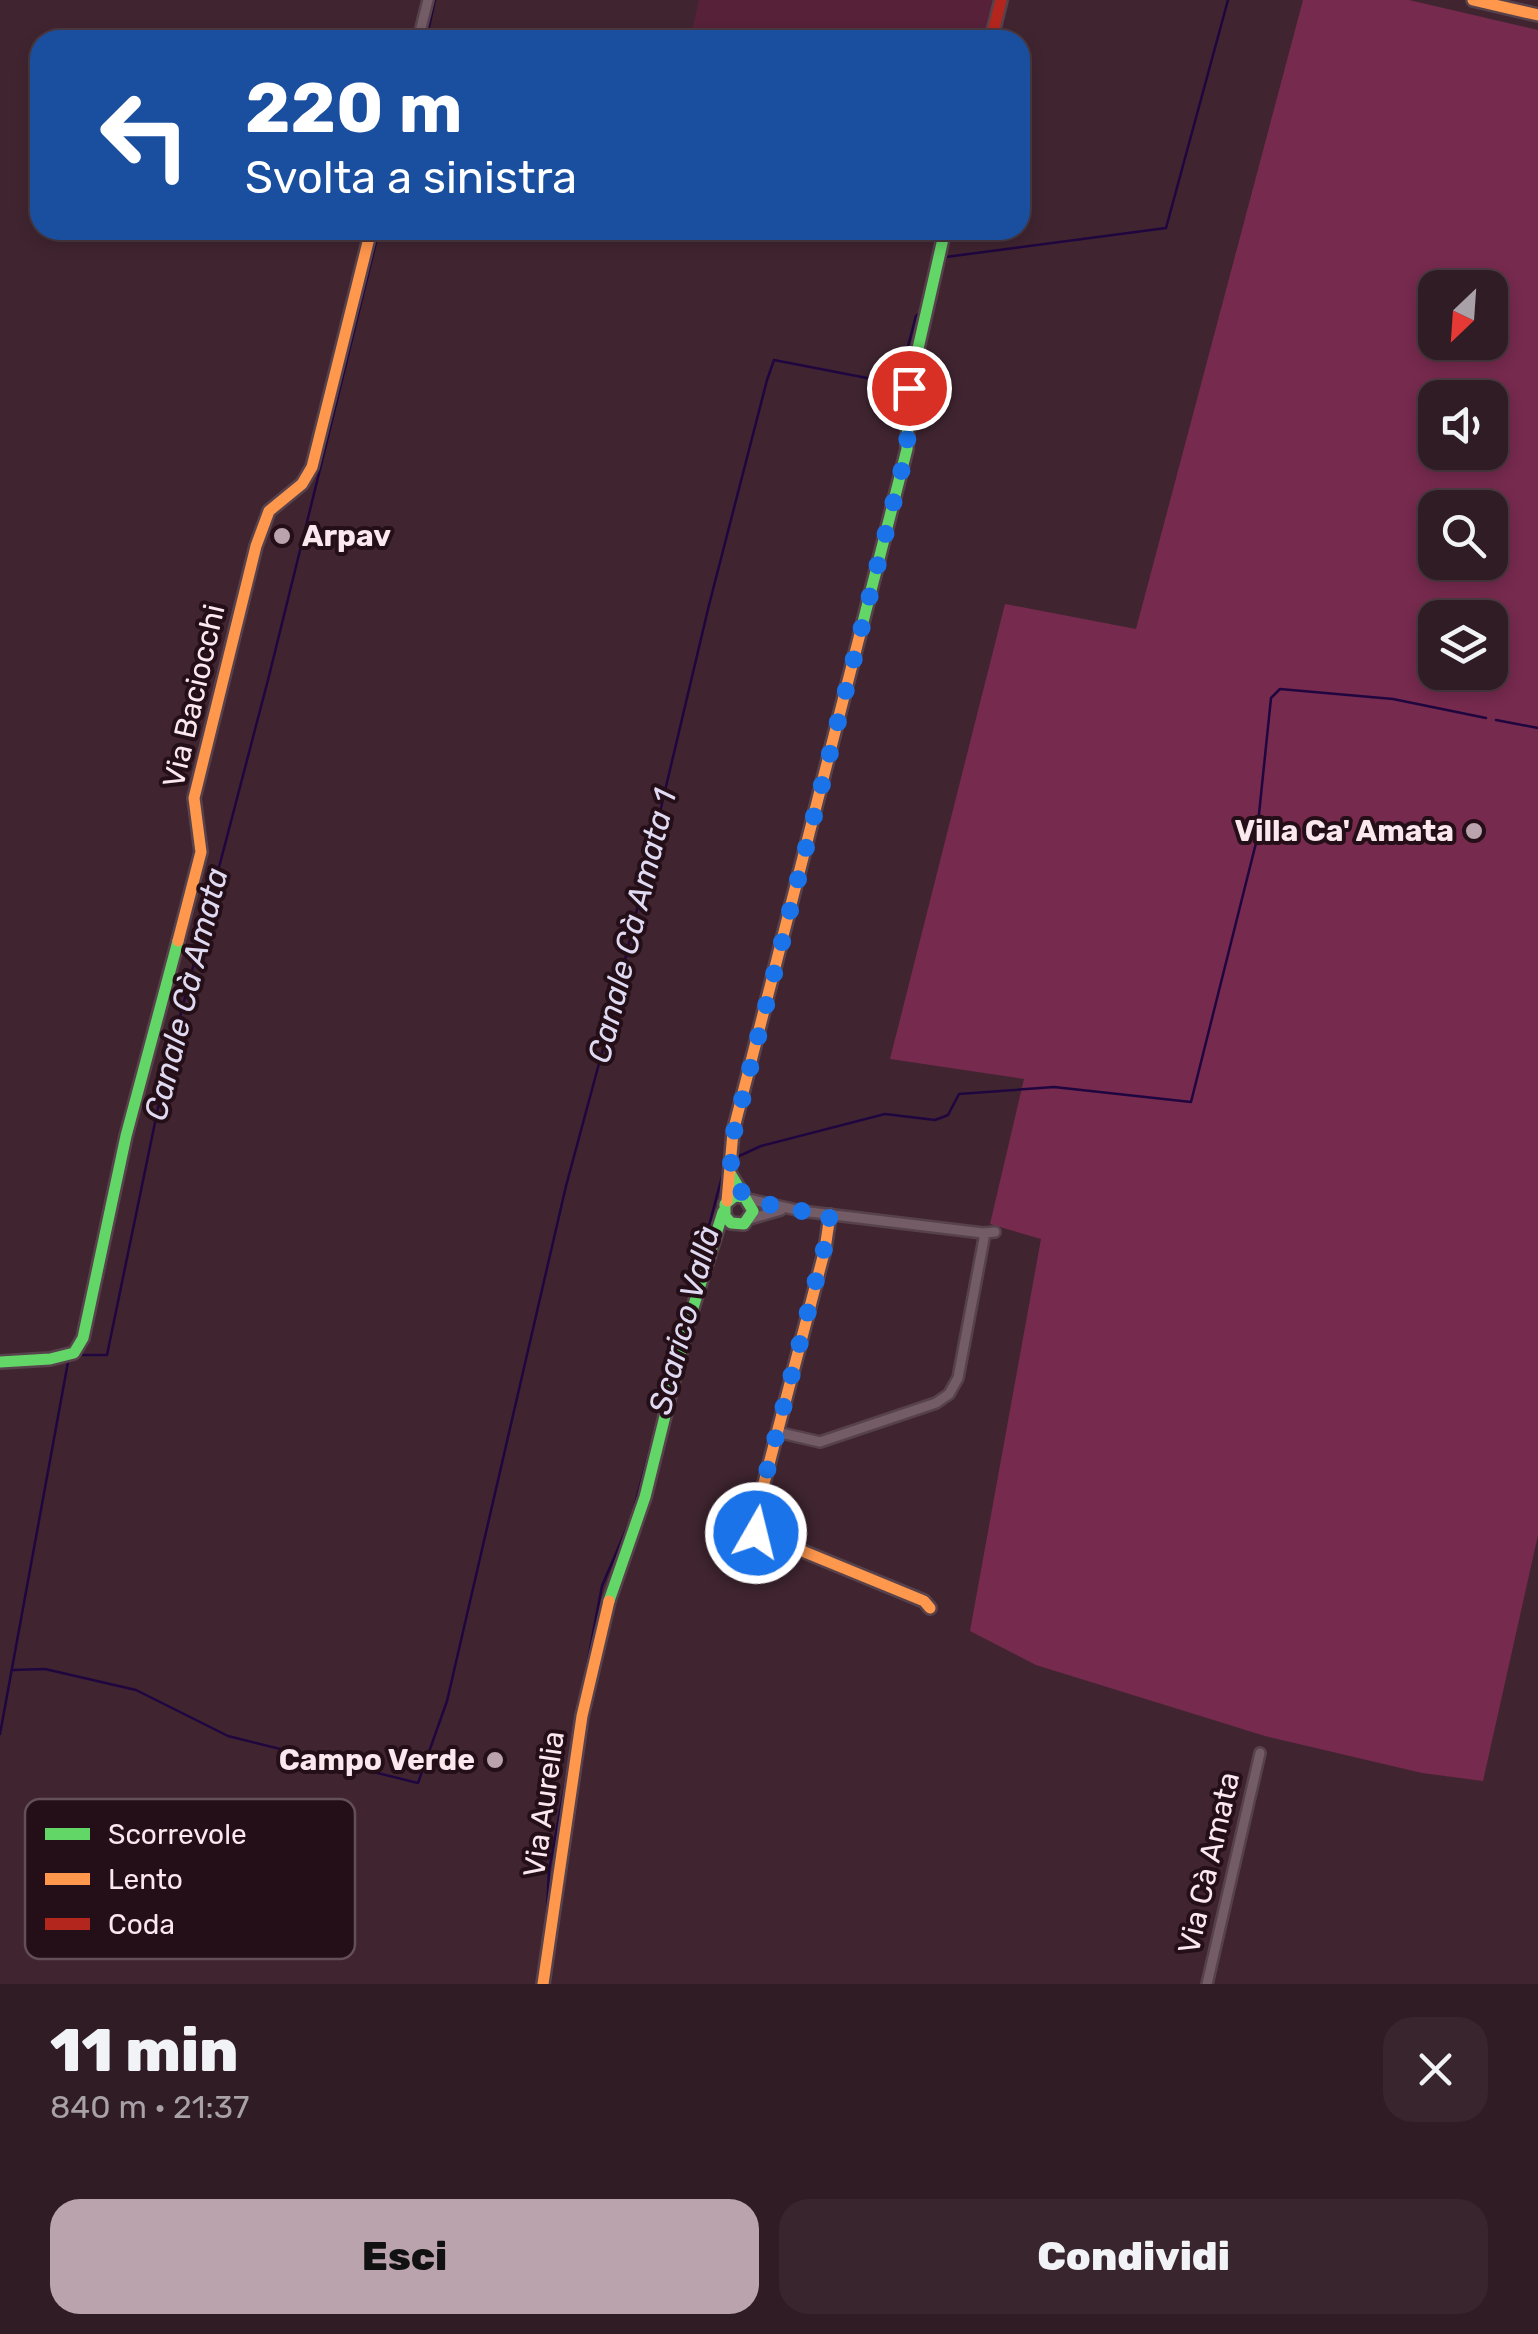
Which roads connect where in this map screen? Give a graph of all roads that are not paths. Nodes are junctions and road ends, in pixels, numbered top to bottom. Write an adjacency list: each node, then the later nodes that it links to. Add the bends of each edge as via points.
1 (428, 0): 5 (street)
2 (1001, 0): 6 (street)
3 (1473, 0): 4 (street)
4 (1538, 15)
5 (420, 30)
6 (994, 30)
7 (369, 240): 16 (street, Via Baciocchi, via 312,468 300,490 273,505 256,546 194,798 201,852 126,1136 83,1338 74,1352 50,1360)
8 (943, 240): 9 (street, Via Aurelia, via 909,388 907,449 734,1132)
9 (731, 1166): 10 (street); 11 (street, Via Aurelia)
10 (746, 1198): 11 (street, via 735,1196); 12 (street); 14 (street, via 753,1211)
11 (725, 1206): 14 (street, via 727,1220); 15 (street, Via Aurelia)
12 (783, 1209): 13 (street); 14 (street)
13 (830, 1214): 17 (street); 17 (street, via 990,1232 958,1378 932,1404 820,1442)
14 (745, 1222): 15 (street)
15 (712, 1253): 20 (street, Via Aurelia, via 686,1327 645,1497 613,1584 582,1716)
16 (0, 1362)
17 (777, 1432): 18 (street, via 757,1534)
18 (930, 1608)
19 (1260, 1753): 21 (street, Via Cà Amata)
20 (543, 1984)
21 (1207, 1984)

